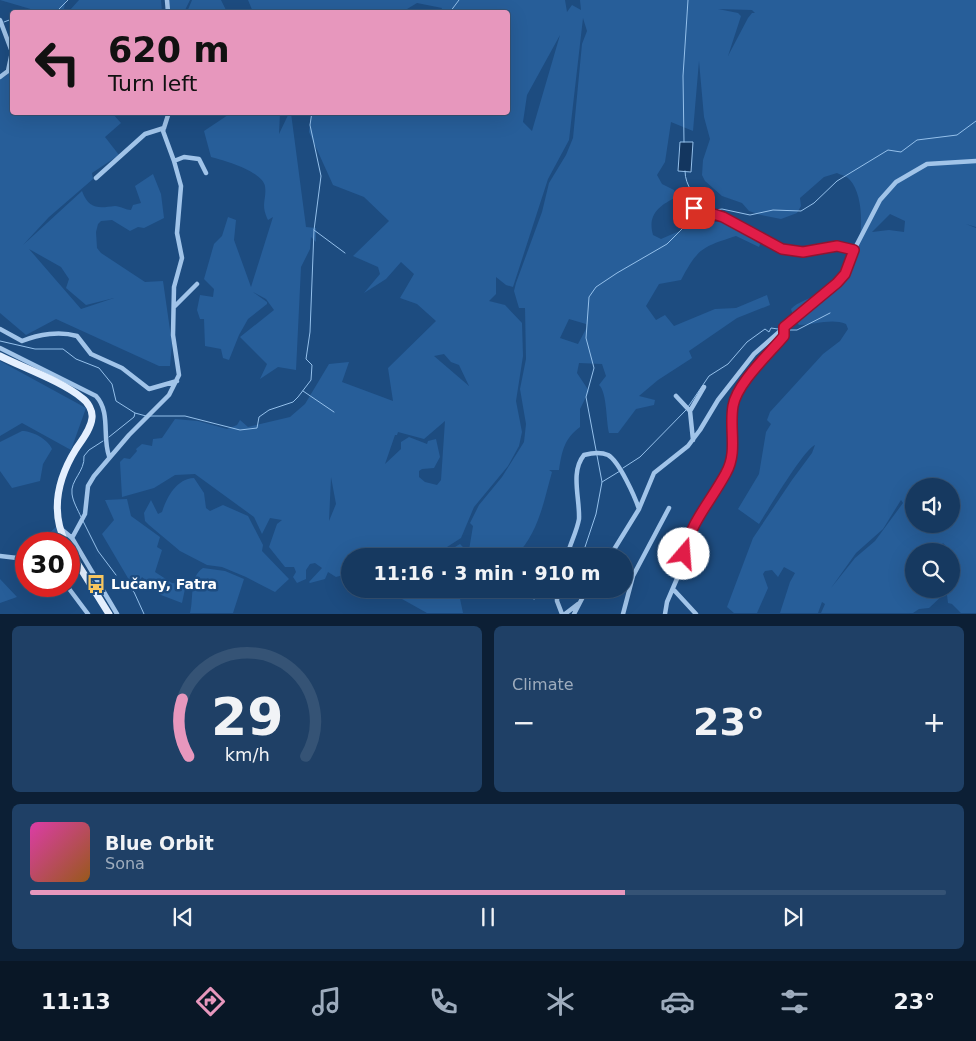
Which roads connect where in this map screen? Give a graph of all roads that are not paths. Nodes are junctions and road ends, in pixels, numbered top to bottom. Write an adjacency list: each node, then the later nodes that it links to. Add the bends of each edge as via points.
1 (0, 20): 2 (street)
2 (10, 47)
3 (10, 62): 4 (street, via 8,71)
4 (0, 77)
5 (168, 115): 6 (street)
6 (164, 128): 7 (street, via 164,138); 10 (street, via 145,134)
7 (174, 161): 9 (street, via 184,157 200,159); 14 (street, via 181,186 177,233 182,258 174,287)
8 (976, 161): 12 (street, via 927,164 909,172 880,200)
9 (206, 173)
10 (96, 178)
11 (694, 208): 12 (street, via 723,217 782,249 803,252 837,246)
12 (854, 250): 15 (street, via 845,274 837,283)
13 (197, 284): 14 (street)
14 (175, 306): 20 (street, via 173,335 178,360)
15 (784, 327): 24 (street, via 754,354 718,400); 38 (street, via 784,336 735,398 730,463 687,541)
16 (0, 329): 17 (street)
17 (2, 334): 20 (street, via 22,341 37,335 71,334 81,339 91,354 122,368 144,387 154,388)
18 (0, 348): 25 (street, via 96,396 102,404)
19 (0, 356): 28 (main road, via 70,390 84,399 90,408 92,418 88,429 59,488 56,504)
20 (177, 381): 25 (street, via 169,396)
21 (704, 387): 23 (street)
22 (676, 396): 23 (street)
23 (690, 411): 24 (street)
24 (693, 440): 27 (street, via 654,473)
25 (109, 456): 31 (street, via 88,486 82,521)
26 (668, 508): 50 (street, via 633,576)
27 (639, 509): 32 (street, via 614,460 596,453 584,455 579,461 576,488 579,518); 33 (street)
28 (59, 527): 29 (main road); 30 (street)
29 (61, 532)
30 (65, 532)
31 (76, 532)
32 (570, 548)
33 (615, 548)
34 (80, 553): 40 (street)
35 (0, 556): 36 (street)
36 (15, 558)
37 (80, 566): 40 (main road)
38 (673, 589): 43 (street); 53 (street)
39 (75, 597): 45 (street)
40 (103, 598): 46 (main road); 47 (street)
41 (557, 598): 48 (street)
42 (582, 598): 44 (street)
43 (667, 602): 51 (street); 52 (street)
44 (578, 604): 48 (street); 49 (street)
45 (88, 614)
46 (109, 614)
47 (117, 614)
48 (564, 614)
49 (574, 614)
50 (624, 614)
51 (661, 614)
52 (665, 614)
53 (696, 614)

